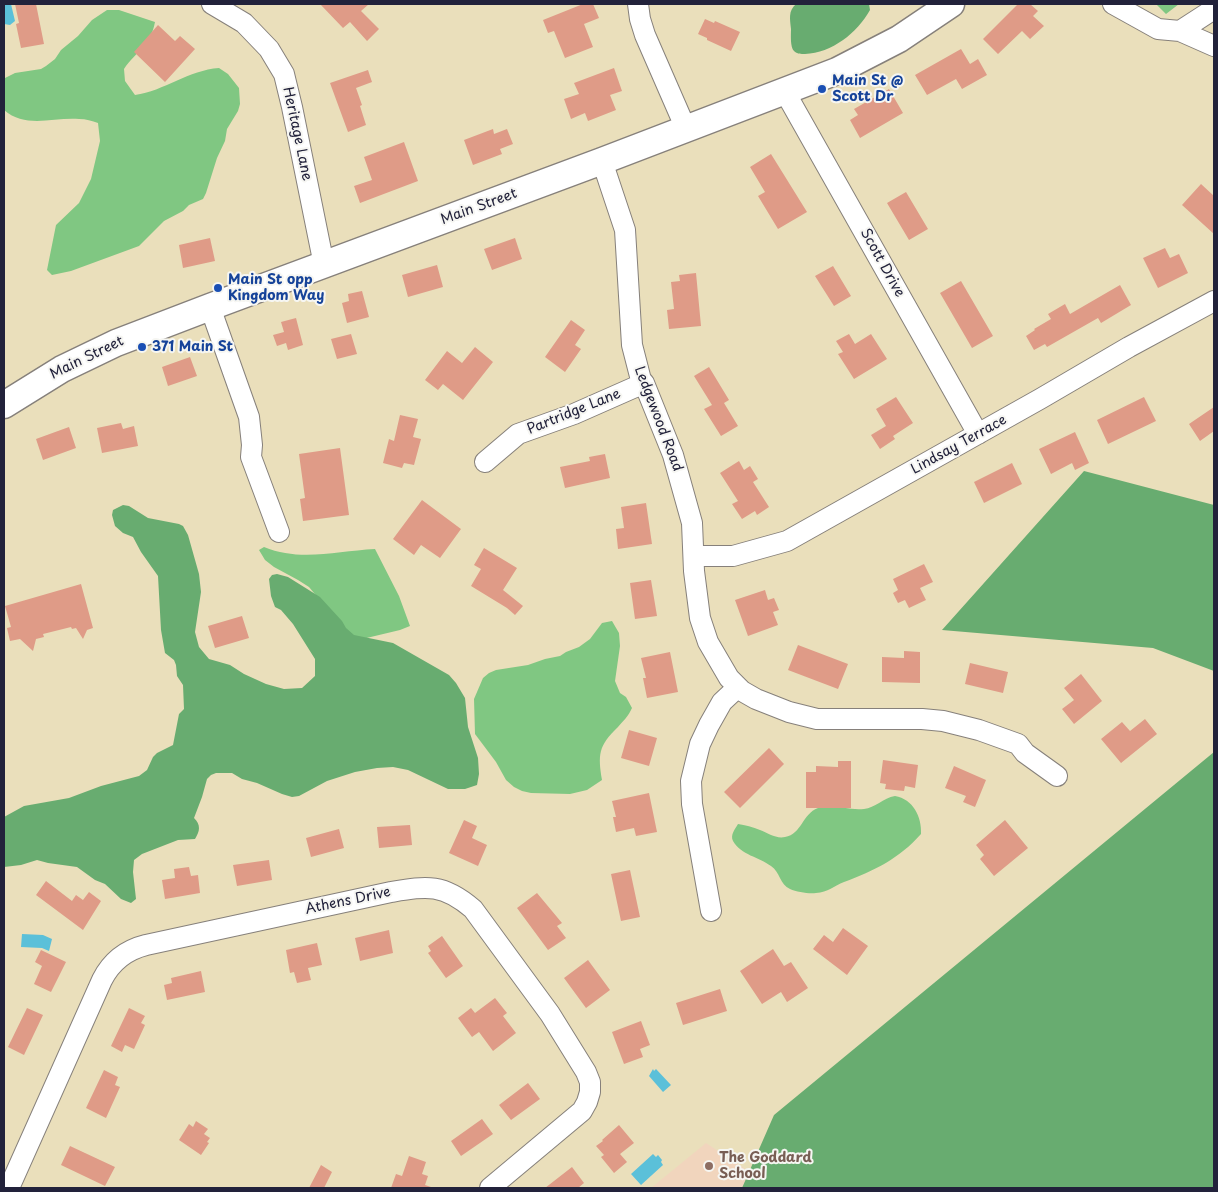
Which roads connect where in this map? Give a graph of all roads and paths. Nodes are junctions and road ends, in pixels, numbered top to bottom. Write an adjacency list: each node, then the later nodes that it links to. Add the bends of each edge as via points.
1 (212, 4): 11 (street, Heritage Lane, via 244,23 269,49 284,74)
2 (638, 4): 9 (street, via 645,35)
3 (951, 4): 8 (main road, Main Street, via 865,58)
4 (1113, 4): 6 (street, via 1158,29)
5 (1214, 9): 6 (street)
6 (1180, 31): 7 (street)
7 (1214, 46)
8 (785, 92): 9 (main road, Main Street); 16 (street, Scott Drive)
9 (686, 129): 10 (main road, Main Street)
10 (602, 161): 11 (main road, Main Street); 14 (street, Ledgewood Road, via 625,230 632,345)
11 (324, 265): 13 (main road, Main Street)
12 (1214, 301): 16 (street, Lindsay Terrace)
13 (210, 306): 15 (main road, Main Street, via 84,357); 18 (street, via 249,417 251,456)
14 (642, 384): 17 (street, Partridge Lane, via 518,434); 19 (street, Ledgewood Road, via 676,462 692,523)
15 (4, 405)
16 (978, 434): 19 (street, Lindsay Terrace, via 787,541 733,556)
17 (485, 462)
18 (279, 532)
19 (694, 556): 20 (street, Ledgewood Road, via 700,618 708,642)
20 (738, 687): 21 (street, Ledgewood Road, via 764,702 817,719 922,719 979,730 1018,744 1025,753); 22 (street, via 722,702 709,725 700,744 691,781 692,804)
21 (1057, 776)
22 (711, 910)
23 (9, 1188): 24 (street, Athens Drive, via 102,980 122,955 146,944 417,887 449,892 473,909 564,1034 590,1082 589,1097 582,1111)
24 (490, 1188)

